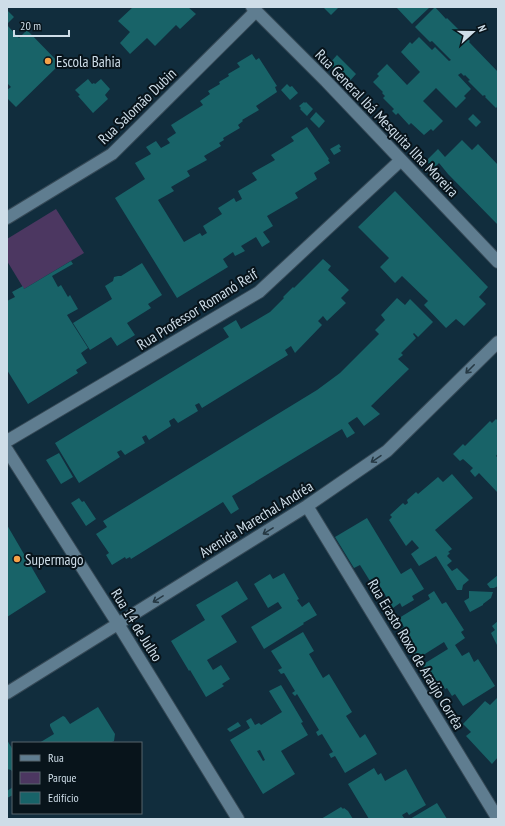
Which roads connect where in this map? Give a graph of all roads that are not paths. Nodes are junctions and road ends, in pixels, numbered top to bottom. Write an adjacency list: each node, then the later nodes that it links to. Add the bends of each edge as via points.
1 (254, 9): 2 (street, Rua General Ibá Mesquita Ilha Moreira); 3 (street, Rua Salomão Dubin, via 112,154)
2 (401, 160): 4 (street, Rua General Ibá Mesquita Ilha Moreira); 6 (street, Rua Professor Romanó Reif, via 259,292)
3 (7, 218)
4 (498, 262)
5 (498, 342): 8 (street, Avenida Marechal Andréa, one-way to 8, via 387,451)
6 (7, 441)
7 (7, 450): 9 (street, Rua 14 de Julho)
8 (307, 506): 9 (street, Avenida Marechal Andréa, one-way to 9); 12 (street, Rua Erasto Roxo de Araújo Corrêa)
9 (118, 624): 10 (street, Avenida Marechal Andréa); 11 (street, Rua 14 de Julho)
10 (7, 693)
11 (233, 817)
12 (498, 819)

